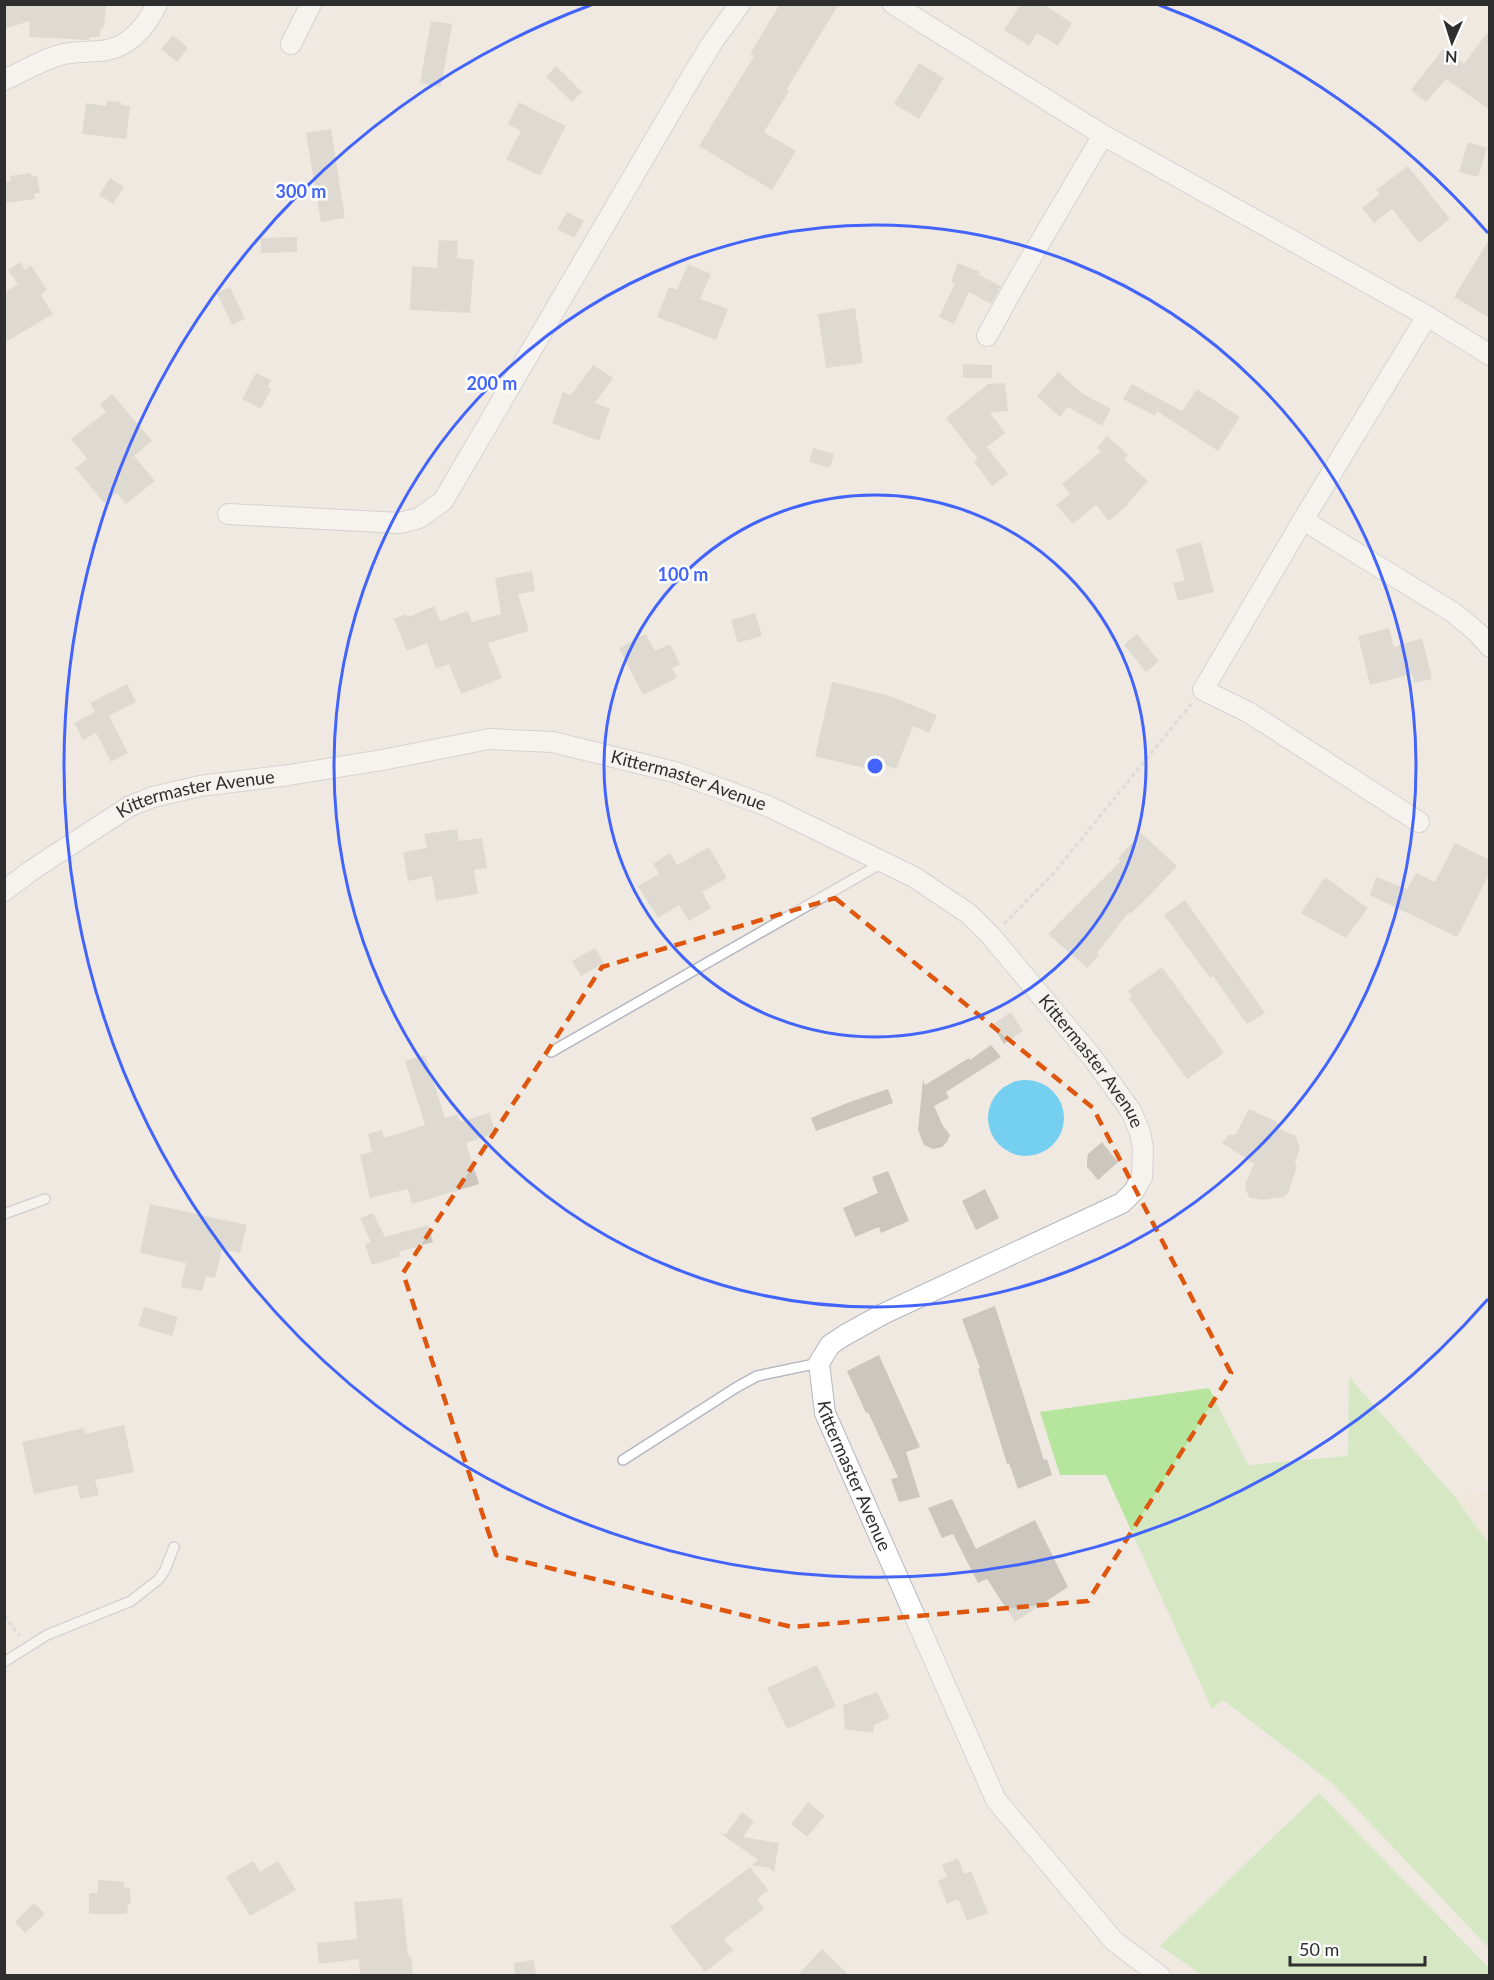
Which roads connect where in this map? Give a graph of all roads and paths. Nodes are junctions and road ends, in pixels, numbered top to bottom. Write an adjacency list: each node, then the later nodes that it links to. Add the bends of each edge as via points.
1 (157, 4): 6 (street, via 129,41 107,50 60,54)
2 (310, 4): 5 (street)
3 (740, 4): 11 (street, via 689,81 443,501 419,518 400,523)
4 (893, 4): 7 (street)
5 (291, 44)
6 (4, 80)
7 (1102, 135): 8 (street); 9 (street)
8 (1427, 316): 10 (street); 12 (street)
9 (987, 336)
10 (1490, 355)
11 (228, 514)
12 (1303, 519): 13 (street, via 1454,613); 14 (street)
13 (1490, 647)
14 (1203, 690): 15 (street, via 1248,711); 18 (path, via 1053,874)
15 (1419, 822)
16 (882, 863): 17 (street, Kittermaster Avenue, via 770,807 678,773 553,742 489,739 153,797 130,806); 18 (street, Kittermaster Avenue, via 914,877 969,914); 19 (lane)
17 (4, 891)
18 (992, 936): 22 (street, Kittermaster Avenue, via 1092,1057 1131,1111 1143,1149 1142,1177 1122,1203 884,1314 830,1345)
19 (551, 1052)
20 (45, 1199): 21 (lane)
21 (4, 1214)
22 (819, 1363): 23 (lane, via 757,1376); 28 (street, Kittermaster Avenue, via 825,1413 996,1800 1114,1941)
23 (623, 1460)
24 (174, 1547): 26 (lane, via 159,1579 131,1601)
25 (4, 1616): 26 (path)
26 (28, 1646): 27 (lane)
27 (4, 1662)
28 (1160, 1976)

